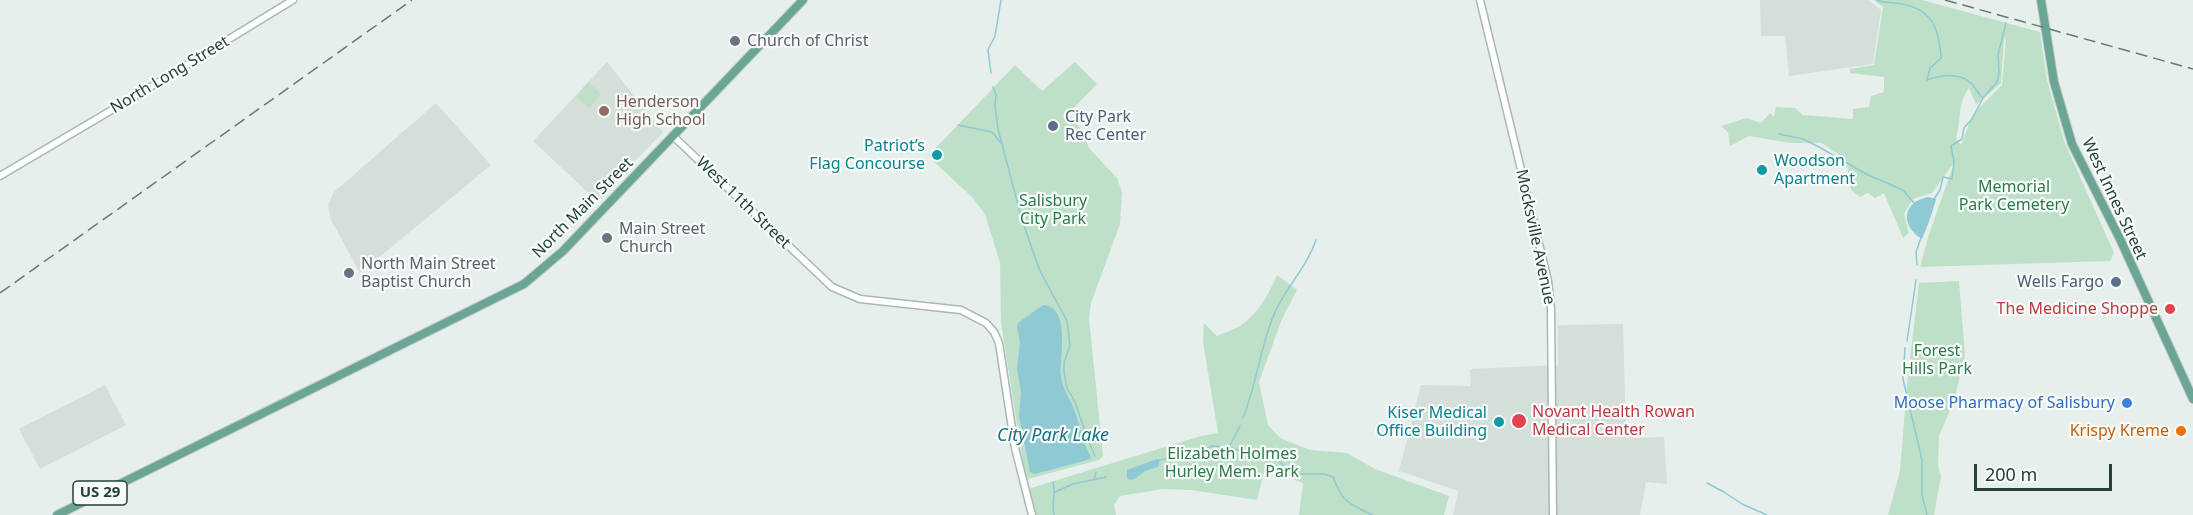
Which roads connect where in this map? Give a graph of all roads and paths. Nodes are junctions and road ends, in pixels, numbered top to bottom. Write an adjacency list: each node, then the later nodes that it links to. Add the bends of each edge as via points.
1 (293, 0): 6 (street, North Long Street)
2 (803, 0): 5 (main road, North Main Street / US 29)
3 (1480, 0): 10 (street, Mocksville Avenue, via 1548,281)
4 (2041, 0): 7 (main road, West Innes Street, via 2054,82 2072,144)
5 (673, 136): 8 (main road, North Main Street / US 29, via 563,251 524,284); 9 (street, West 11th Street, via 832,287 860,299 965,311 986,323 997,338 1002,355 1019,468)
6 (0, 176)
7 (2193, 399)
8 (57, 515)
9 (1032, 515)
10 (1552, 515)

